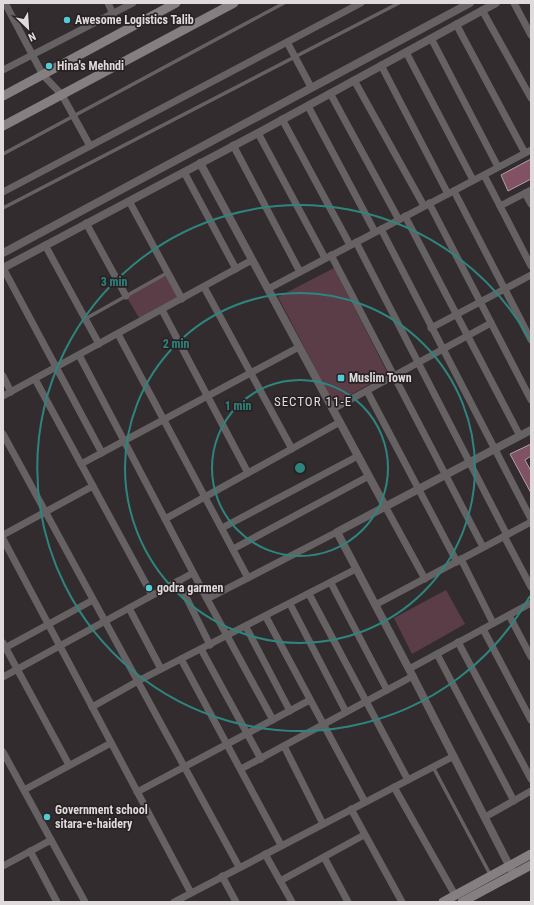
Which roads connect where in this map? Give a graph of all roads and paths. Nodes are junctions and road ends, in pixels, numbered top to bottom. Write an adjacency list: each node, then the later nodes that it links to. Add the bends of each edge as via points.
1 (108, 3): 13 (street)
2 (133, 3): 13 (street)
3 (176, 3): 23 (main road)
4 (234, 3): 27 (main road)
5 (284, 3): 31 (lane)
6 (361, 3): 17 (street)
7 (399, 3): 20 (lane)
8 (470, 3): 25 (street)
9 (496, 3): 12 (street)
10 (514, 3): 15 (street)
11 (5, 4): 19 (street)
12 (482, 10): 14 (street); 29 (street)
13 (113, 14): 19 (street)
14 (456, 24): 16 (street); 37 (street)
15 (531, 35)
16 (431, 38): 18 (street); 40 (street)
17 (287, 42): 20 (street); 36 (street)
18 (406, 52): 21 (street); 43 (street)
19 (32, 55): 22 (street); 23 (street)
20 (296, 57): 25 (street); 51 (lane)
21 (381, 65): 24 (street); 45 (street)
22 (3, 70)
23 (43, 75): 27 (street); 28 (main road)
24 (354, 80): 26 (street); 49 (street)
25 (311, 87): 57 (street)
26 (330, 93): 30 (street); 52 (street)
27 (62, 95): 31 (street); 33 (main road)
28 (3, 96)
29 (531, 98)
30 (308, 106): 32 (street); 54 (street)
31 (74, 116): 36 (street); 38 (lane)
32 (282, 119): 34 (street); 55 (street)
33 (3, 126)
34 (258, 133): 35 (street); 58 (street)
35 (233, 145): 39 (street); 63 (street)
36 (90, 146): 44 (street)
37 (528, 151): 40 (street)
38 (3, 154)
39 (200, 163): 41 (street); 59 (street)
40 (498, 167): 42 (street)
41 (184, 172): 47 (street); 62 (street)
42 (484, 175): 43 (street); 50 (street)
43 (473, 180): 45 (street)
44 (3, 192)
45 (451, 192): 49 (street); 68 (street)
46 (528, 192): 48 (street); 50 (street)
47 (129, 201): 53 (street); 64 (street)
48 (531, 204)
49 (426, 205): 52 (street); 71 (street)
50 (500, 206): 60 (street)
51 (3, 208)
52 (402, 218): 54 (street); 73 (street)
53 (86, 223): 56 (street); 69 (street)
54 (378, 230): 55 (street); 76 (street)
55 (353, 244): 58 (street); 84 (street)
56 (45, 245): 61 (street); 74 (street)
57 (3, 252)
58 (328, 257): 63 (street); 88 (street)
59 (252, 260): 62 (street); 67 (street)
60 (531, 266)
61 (3, 268): 85 (street)
62 (236, 269): 66 (street)
63 (300, 272): 67 (street)
64 (167, 273): 69 (lane); 70 (street)
65 (531, 275): 68 (street)
66 (204, 287): 70 (street); 86 (street)
67 (268, 288): 81 (street)
68 (505, 289): 71 (street); 79 (street)
69 (126, 296): 74 (lane)
70 (182, 299): 72 (street)
71 (480, 302): 73 (street); 75 (street)
72 (162, 310): 77 (street); 93 (street)
73 (457, 314): 76 (street); 78 (street)
74 (85, 319): 80 (street)
75 (492, 323): 78 (street); 94 (street)
76 (432, 328): 82 (street)
77 (118, 334): 80 (street); 96 (street)
78 (468, 336): 82 (street); 100 (street)
79 (531, 340)
80 (99, 344): 83 (street)
81 (299, 347): 86 (street); 95 (street)
82 (443, 350): 84 (street); 103 (street)
83 (79, 355): 85 (street); 101 (street)
84 (418, 363): 88 (street); 106 (street)
85 (57, 367): 89 (street); 104 (street)
86 (251, 373): 93 (street); 102 (street)
87 (3, 376): 91 (street)
88 (394, 376): 90 (street); 109 (street)
89 (35, 379): 91 (street); 107 (street)
90 (367, 391): 95 (street); 112 (street)
91 (11, 392): 92 (street)
92 (3, 396)
93 (207, 396): 96 (street); 108 (street)
94 (531, 400)
95 (333, 409): 97 (street)
96 (164, 419): 101 (street); 113 (street)
97 (340, 422): 102 (street); 105 (street)
98 (531, 430): 100 (street)
99 (3, 434): 115 (street)
100 (520, 436): 103 (street)
101 (124, 441): 104 (street); 116 (street)
102 (292, 449): 108 (street)
103 (494, 449): 106 (street); 117 (street)
104 (102, 453): 107 (street)
105 (358, 456): 110 (street); 119 (street)
106 (470, 462): 109 (street); 122 (street)
107 (81, 464): 111 (street)
108 (248, 473): 113 (street)
109 (445, 475): 112 (street); 124 (street)
110 (369, 476): 114 (street); 125 (street)
111 (93, 486): 115 (street); 135 (street)
112 (418, 489): 114 (street); 126 (street)
113 (205, 496): 116 (street); 119 (street)
114 (385, 506): 120 (street); 130 (street)
115 (45, 512): 121 (street); 137 (street)
116 (165, 519): 128 (street)
117 (531, 519)
118 (531, 522): 122 (street)
119 (222, 528): 125 (street)
120 (337, 532): 127 (street); 129 (street)
121 (3, 535)
122 (506, 535): 124 (street); 133 (street)
123 (3, 539): 146 (street)
124 (483, 547): 126 (street)
125 (233, 548): 129 (street)
126 (459, 561): 130 (street); 145 (street)
127 (356, 569): 132 (street); 140 (street)
128 (193, 573): 131 (street); 136 (street)
129 (248, 578): 136 (street)
130 (425, 579): 140 (street)
131 (178, 581): 135 (street); 152 (street)
132 (331, 583): 134 (street); 163 (street)
133 (531, 588)
134 (309, 594): 139 (street); 165 (street)
135 (152, 595): 141 (street)
136 (207, 599): 149 (street)
137 (94, 600): 144 (street); 146 (street)
138 (531, 603): 142 (street)
139 (290, 604): 143 (street); 168 (street)
140 (375, 605): 160 (street)
141 (128, 608): 144 (street); 159 (street)
142 (509, 615): 145 (street); 156 (street)
143 (266, 617): 147 (street); 164 (street)
144 (105, 621): 151 (street); 162 (street)
145 (493, 623): 148 (street)
146 (49, 624): 151 (street); 153 (street)
147 (246, 627): 149 (street); 167 (street)
148 (483, 629): 150 (street); 170 (street)
149 (227, 636): 152 (street); 169 (street)
150 (458, 642): 155 (street); 183 (street)
151 (60, 645): 158 (street); 166 (street)
152 (210, 645): 154 (street)
153 (4, 647): 158 (street)
154 (201, 649): 157 (street); 172 (street)
155 (437, 654): 160 (street); 189 (street)
156 (531, 657)
157 (181, 659): 159 (street); 174 (street)
158 (17, 669): 161 (street); 179 (street)
159 (161, 669): 162 (street)
160 (411, 672): 163 (street); 176 (street)
161 (3, 677)
162 (138, 681): 166 (street); 180 (street)
163 (387, 690): 165 (street)
164 (310, 700): 167 (street); 171 (street)
165 (366, 702): 168 (street); 184 (street)
166 (92, 707): 173 (street)
167 (290, 711): 169 (street)
168 (346, 712): 171 (street)
169 (273, 720): 172 (street)
170 (531, 720)
171 (323, 725): 175 (street); 190 (street)
172 (247, 734): 174 (street); 178 (street)
173 (111, 743): 179 (street); 188 (street)
174 (227, 744): 180 (street); 182 (street)
175 (284, 746): 178 (street); 193 (street)
176 (454, 756): 181 (street); 192 (street)
177 (4, 757): 186 (street)
178 (261, 759): 182 (street)
179 (69, 765): 186 (street)
180 (185, 767): 188 (street); 203 (street)
181 (433, 767): 184 (street); 206 (lane)
182 (241, 770): 196 (street)
183 (531, 779)
184 (408, 780): 185 (street)
185 (394, 787): 190 (street); 209 (street)
186 (24, 790): 195 (street)
187 (531, 791): 189 (street)
188 (137, 792): 208 (street)
189 (514, 801): 192 (street)
190 (365, 802): 191 (street)
191 (351, 809): 193 (street); 194 (street)
192 (485, 817): 204 (street)
193 (323, 824): 196 (street)
194 (364, 834): 200 (street); 216 (street)
195 (51, 840): 197 (street); 211 (street)
196 (281, 845): 198 (street)
197 (30, 851): 201 (street); 210 (street)
198 (265, 854): 203 (street); 207 (street)
199 (531, 854): 204 (main road)
200 (324, 857): 207 (street); 215 (street)
201 (4, 864)
202 (531, 865): 204 (main road)
203 (239, 867): 205 (street)
204 (512, 870): 206 (main road); 209 (main road)
205 (222, 876): 208 (street); 213 (street)
206 (492, 877): 209 (main road)
207 (280, 881): 214 (street)
208 (191, 893): 212 (street)
209 (458, 899): 217 (main road)
210 (57, 902)
211 (85, 902)
212 (175, 902)
213 (236, 902)
214 (292, 902)
215 (348, 902)
216 (402, 902)
217 (442, 902)

